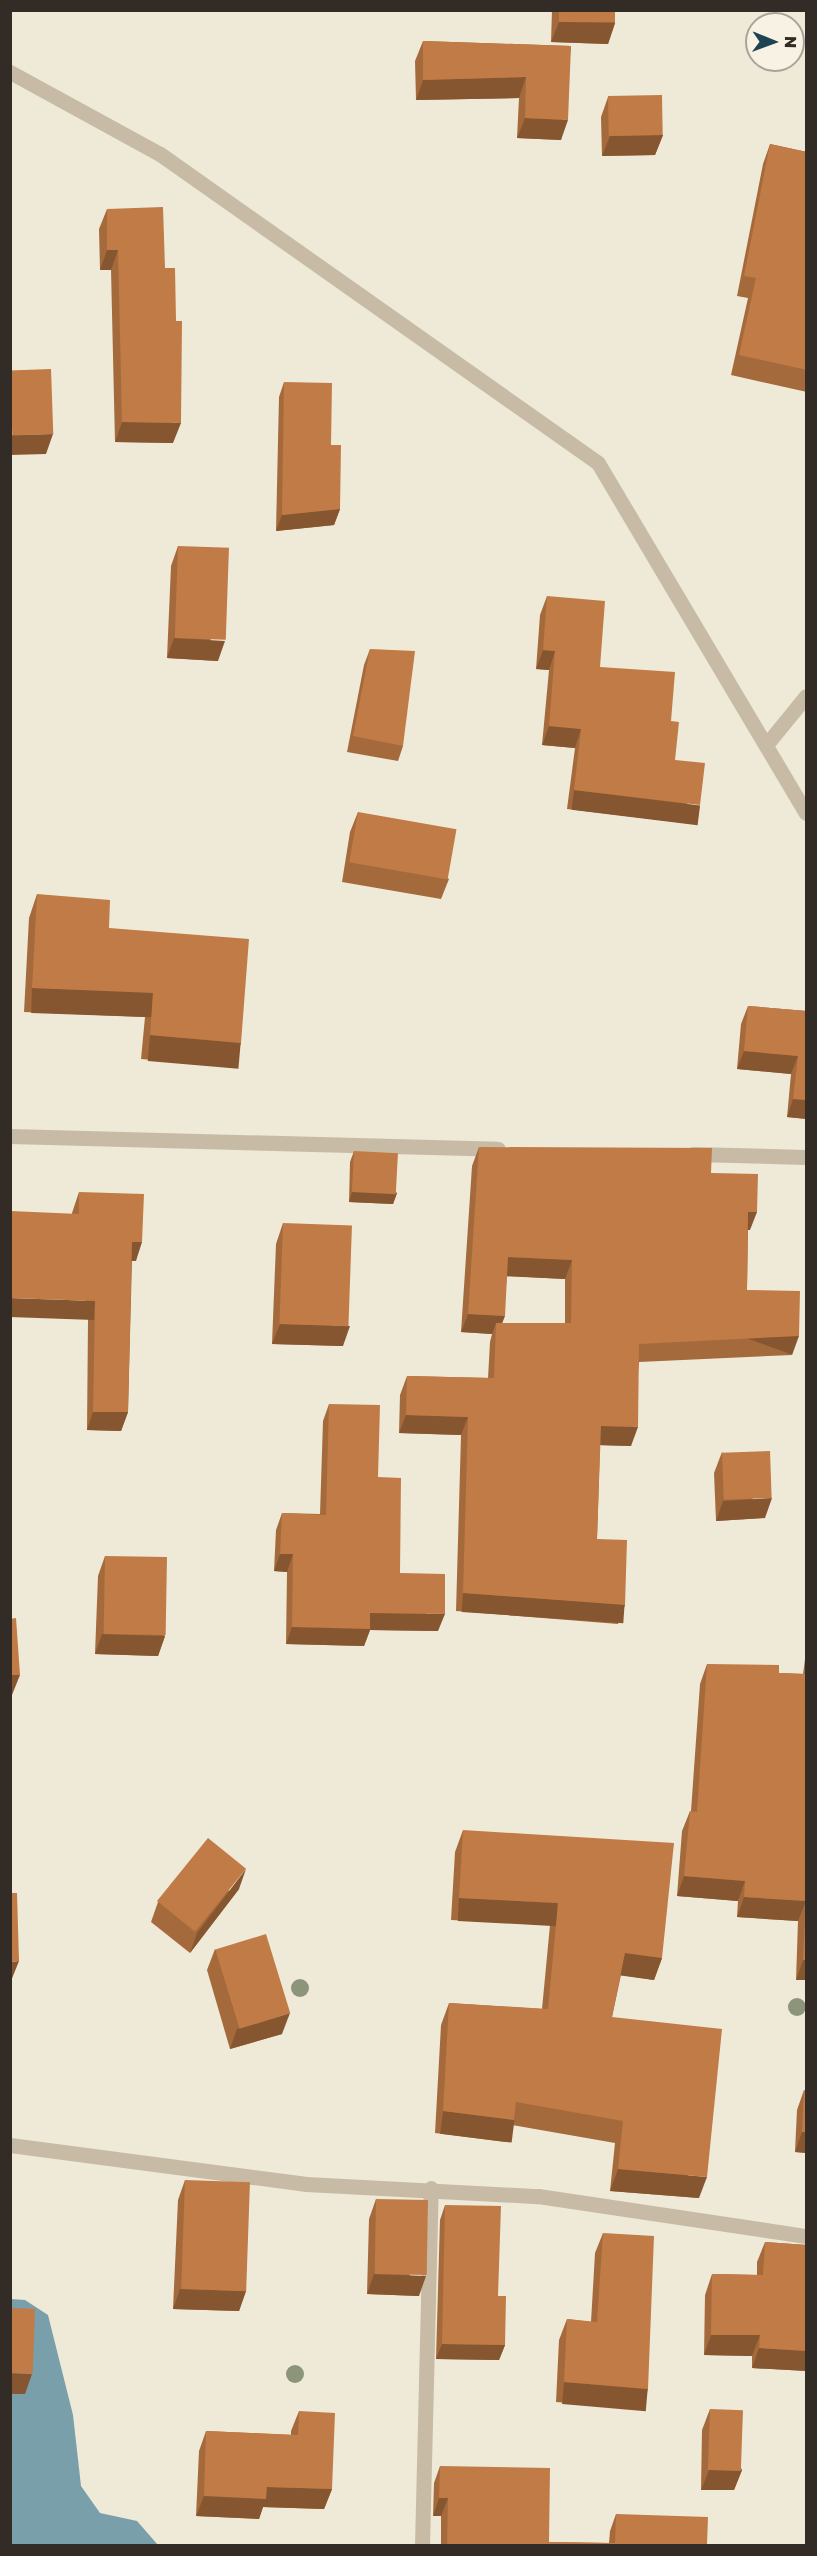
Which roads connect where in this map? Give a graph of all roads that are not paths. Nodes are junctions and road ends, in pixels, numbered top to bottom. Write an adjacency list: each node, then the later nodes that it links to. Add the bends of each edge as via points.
1 (10, 72): 3 (street, via 160,154 598,463)
2 (807, 696): 3 (street)
3 (766, 745): 4 (street)
4 (807, 813)
5 (10, 1136): 6 (street)
6 (521, 1149)
7 (676, 1153): 8 (street)
8 (807, 1157)
9 (10, 2145): 10 (street, via 306,2184)
10 (430, 2188): 11 (street, via 538,2196); 12 (street)
11 (807, 2236)
12 (422, 2546)

